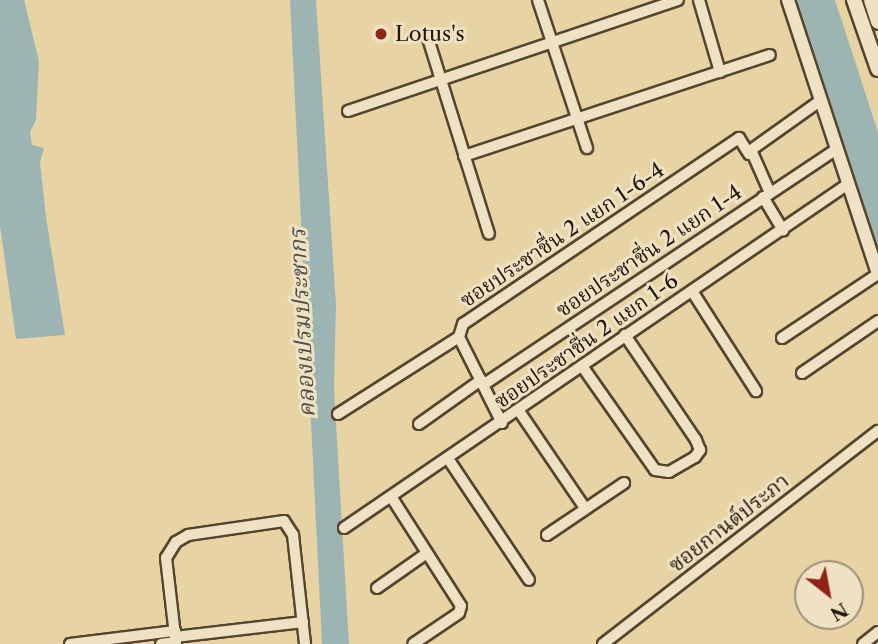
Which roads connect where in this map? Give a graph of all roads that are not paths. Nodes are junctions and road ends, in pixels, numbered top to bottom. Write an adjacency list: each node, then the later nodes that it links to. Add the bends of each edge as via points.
1 (538, 0): 9 (street)
2 (678, 0): 9 (street)
3 (699, 0): 12 (street)
4 (788, 0): 14 (street)
5 (854, 0): 11 (main road)
6 (871, 0): 7 (main road)
7 (878, 22)
8 (427, 35): 13 (street)
9 (552, 42): 13 (street); 16 (street)
10 (770, 55): 12 (street)
11 (878, 69)
12 (720, 72): 16 (street)
13 (440, 80): 15 (street); 20 (street)
14 (821, 100): 18 (street); 19 (street, via 753,146)
15 (348, 111)
16 (577, 120): 17 (street); 20 (street)
17 (587, 148)
18 (837, 149): 21 (street); 22 (street, ซอยประชาชื่น 2 แยก 1-4)
19 (749, 154): 22 (street); 29 (street, ซอยประชาชื่น 2 แยก 1-6-4, via 739,138 463,324)
20 (464, 156): 24 (street)
21 (848, 184): 23 (street, ซอยประชาชื่น 2 แยก 1-6); 25 (street)
22 (766, 195): 23 (street); 33 (street, ซอยประชาชื่น 2 แยก 1-4)
23 (783, 230): 26 (street, ซอยประชาชื่น 2 แยก 1-6)
24 (489, 234)
25 (878, 274): 30 (street)
26 (692, 291): 28 (street, ซอยประชาชื่น 2 แยก 1-6); 34 (street)
27 (878, 321): 32 (street)
28 (625, 335): 31 (street, ซอยประชาชื่น 2 แยก 1-6); 31 (street, via 698,444 695,457 664,473 655,470)
29 (459, 337): 33 (street, ซอยประชาชื่น 2 แยก 1-6-4); 36 (street)
30 (782, 338)
31 (582, 366): 35 (street, ซอยประชาชื่น 2 แยก 1-6)
32 (802, 373)
33 (482, 383): 37 (street, ซอยประชาชื่น 2 แยก 1-6-4); 38 (street, ซอยประชาชื่น 2 แยก 1-4)
34 (755, 391)
35 (519, 411): 37 (street, ซอยประชาชื่น 2 แยก 1-6); 43 (street)
36 (338, 414)
37 (502, 423): 40 (street, ซอยประชาชื่น 2 แยก 1-6)
38 (419, 424)
39 (878, 431): 56 (street, ซอยกานต์ประภา)
40 (449, 460): 42 (street, ซอยประชาชื่น 2 แยก 1-6); 47 (street)
41 (624, 483): 43 (street)
42 (392, 498): 44 (street, ซอยประชาชื่น 2 แยก 1-6); 46 (street)
43 (585, 508): 45 (street)
44 (344, 528)
45 (547, 535)
46 (427, 553): 48 (street); 55 (street, via 461,606 459,613)
47 (529, 580)
48 (377, 588)
49 (303, 622): 51 (street); 51 (street, via 293,535 284,521 274,522 188,535 176,542 166,558); 54 (street)
50 (878, 632): 57 (street)
51 (175, 638): 52 (street); 53 (street)
52 (70, 644)
53 (161, 644)
54 (304, 644)
55 (413, 644)
56 (603, 644)
57 (863, 644)

